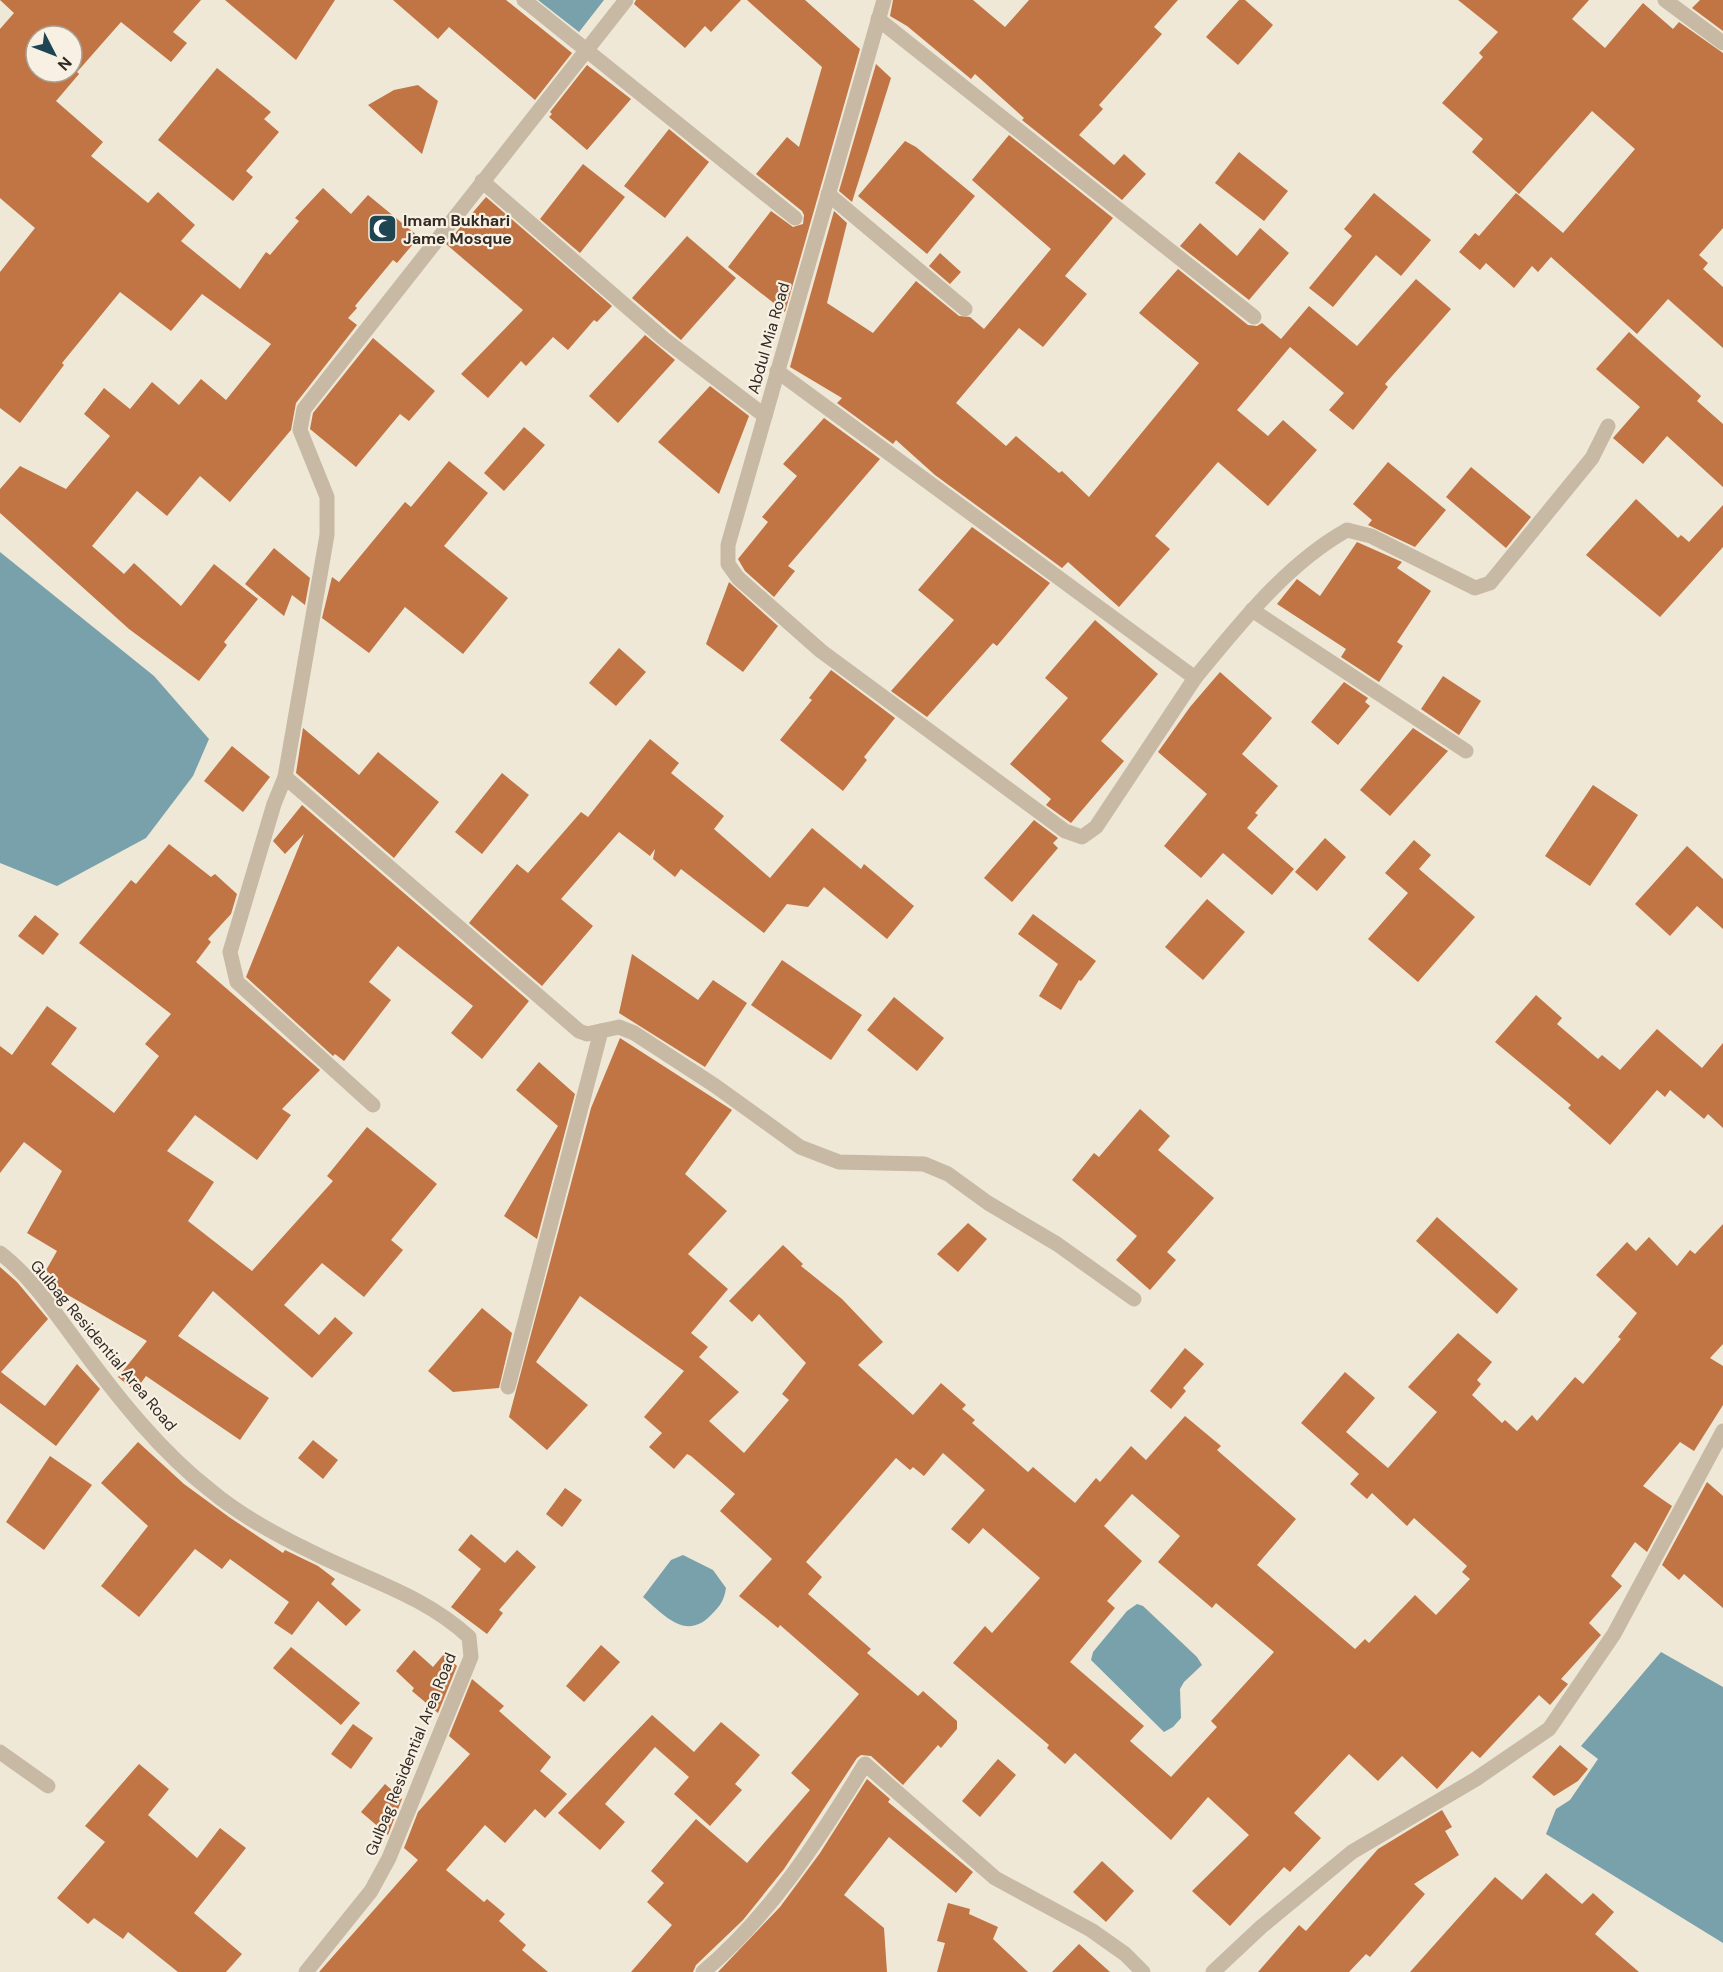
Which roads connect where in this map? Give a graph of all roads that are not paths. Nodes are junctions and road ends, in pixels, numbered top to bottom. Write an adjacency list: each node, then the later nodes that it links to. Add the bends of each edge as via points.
1 (524, 0): 7 (street)
2 (626, 0): 7 (street)
3 (884, 0): 5 (street, Abdul Mia Road)
4 (1665, 0): 6 (street)
5 (878, 19): 9 (street, Abdul Mia Road); 12 (street)
6 (1723, 43)
7 (585, 49): 8 (street); 10 (street)
8 (482, 181): 14 (street, via 663,339); 19 (street, via 304,409 300,430 327,497 327,535)
9 (828, 194): 11 (street); 13 (street, Abdul Mia Road)
10 (795, 218)
11 (964, 309)
12 (1254, 317)
13 (777, 371): 14 (street, Abdul Mia Road); 17 (street)
14 (765, 416): 17 (street, Abdul Mia Road, via 728,545 728,564 738,578 821,651 1065,831 1082,837 1096,827)
15 (1608, 426): 16 (street, via 1592,458 1490,583 1475,588 1371,536 1347,530 1318,546)
16 (1252, 610): 17 (street); 18 (street)
17 (1195, 678)
18 (1466, 751)
19 (285, 777): 20 (street, via 579,1031); 21 (street, via 230,952 237,982)
20 (601, 1031): 23 (street, via 619,1027 634,1033 714,1084 800,1147 839,1162 924,1164 948,1174); 24 (street)
21 (373, 1105)
22 (0, 1253): 28 (street, Gulbag Residential Area Road, via 39,1292 127,1406 207,1489 235,1510 314,1553 420,1600 469,1637 471,1657 389,1858 371,1891)
23 (1134, 1299)
24 (508, 1387)
25 (1723, 1431): 31 (street, via 1614,1634 1549,1729 1476,1779 1352,1852)
26 (0, 1752): 27 (street)
27 (48, 1786)
28 (306, 1972)
29 (703, 1972): 30 (street, via 732,1948 814,1845 865,1764 995,1878 1091,1930)
30 (1143, 1972)
31 (1213, 1972)

